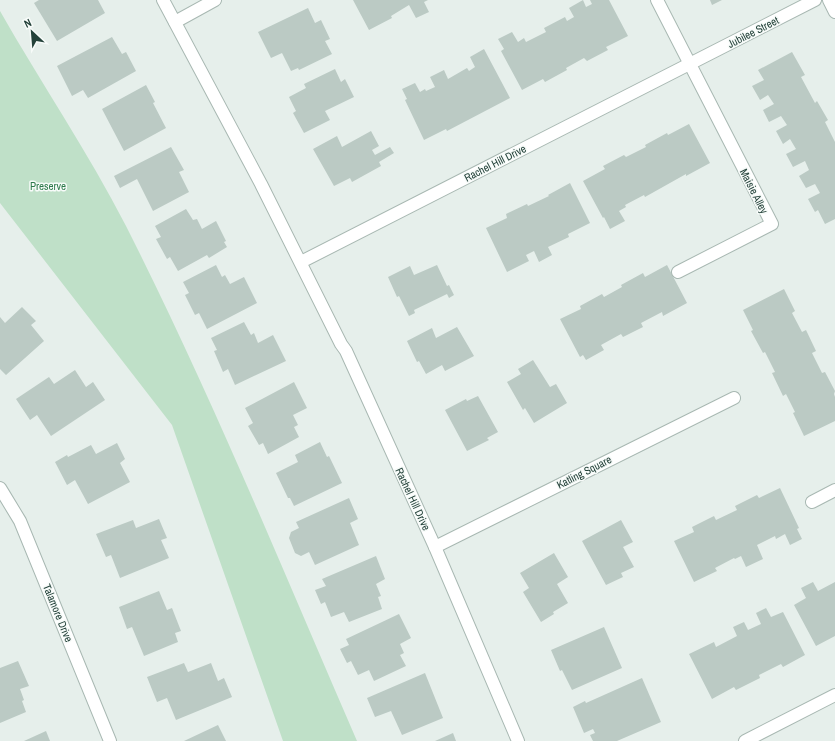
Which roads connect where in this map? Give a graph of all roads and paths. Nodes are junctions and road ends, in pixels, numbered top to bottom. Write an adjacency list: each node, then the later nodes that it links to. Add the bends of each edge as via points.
1 (162, 0): 7 (street, Rachel Hill Drive)
2 (216, 0): 7 (street)
3 (657, 0): 8 (street)
4 (816, 0): 8 (street, Jubilee Street)
5 (829, 0): 6 (street)
6 (835, 12)
7 (175, 22): 9 (street, Rachel Hill Drive)
8 (690, 64): 9 (street, Rachel Hill Drive); 10 (street, Maisie Alley, via 772,224)
9 (301, 262): 15 (street, Rachel Hill Drive, via 346,351)
10 (678, 272)
11 (734, 398): 15 (street, Katling Square)
12 (0, 488): 17 (street, Talamore Drive, via 20,521)
13 (835, 490): 14 (street)
14 (812, 502)
15 (435, 547): 18 (street, Rachel Hill Drive)
16 (835, 695): 19 (street)
17 (110, 741)
18 (518, 741)
19 (745, 741)

